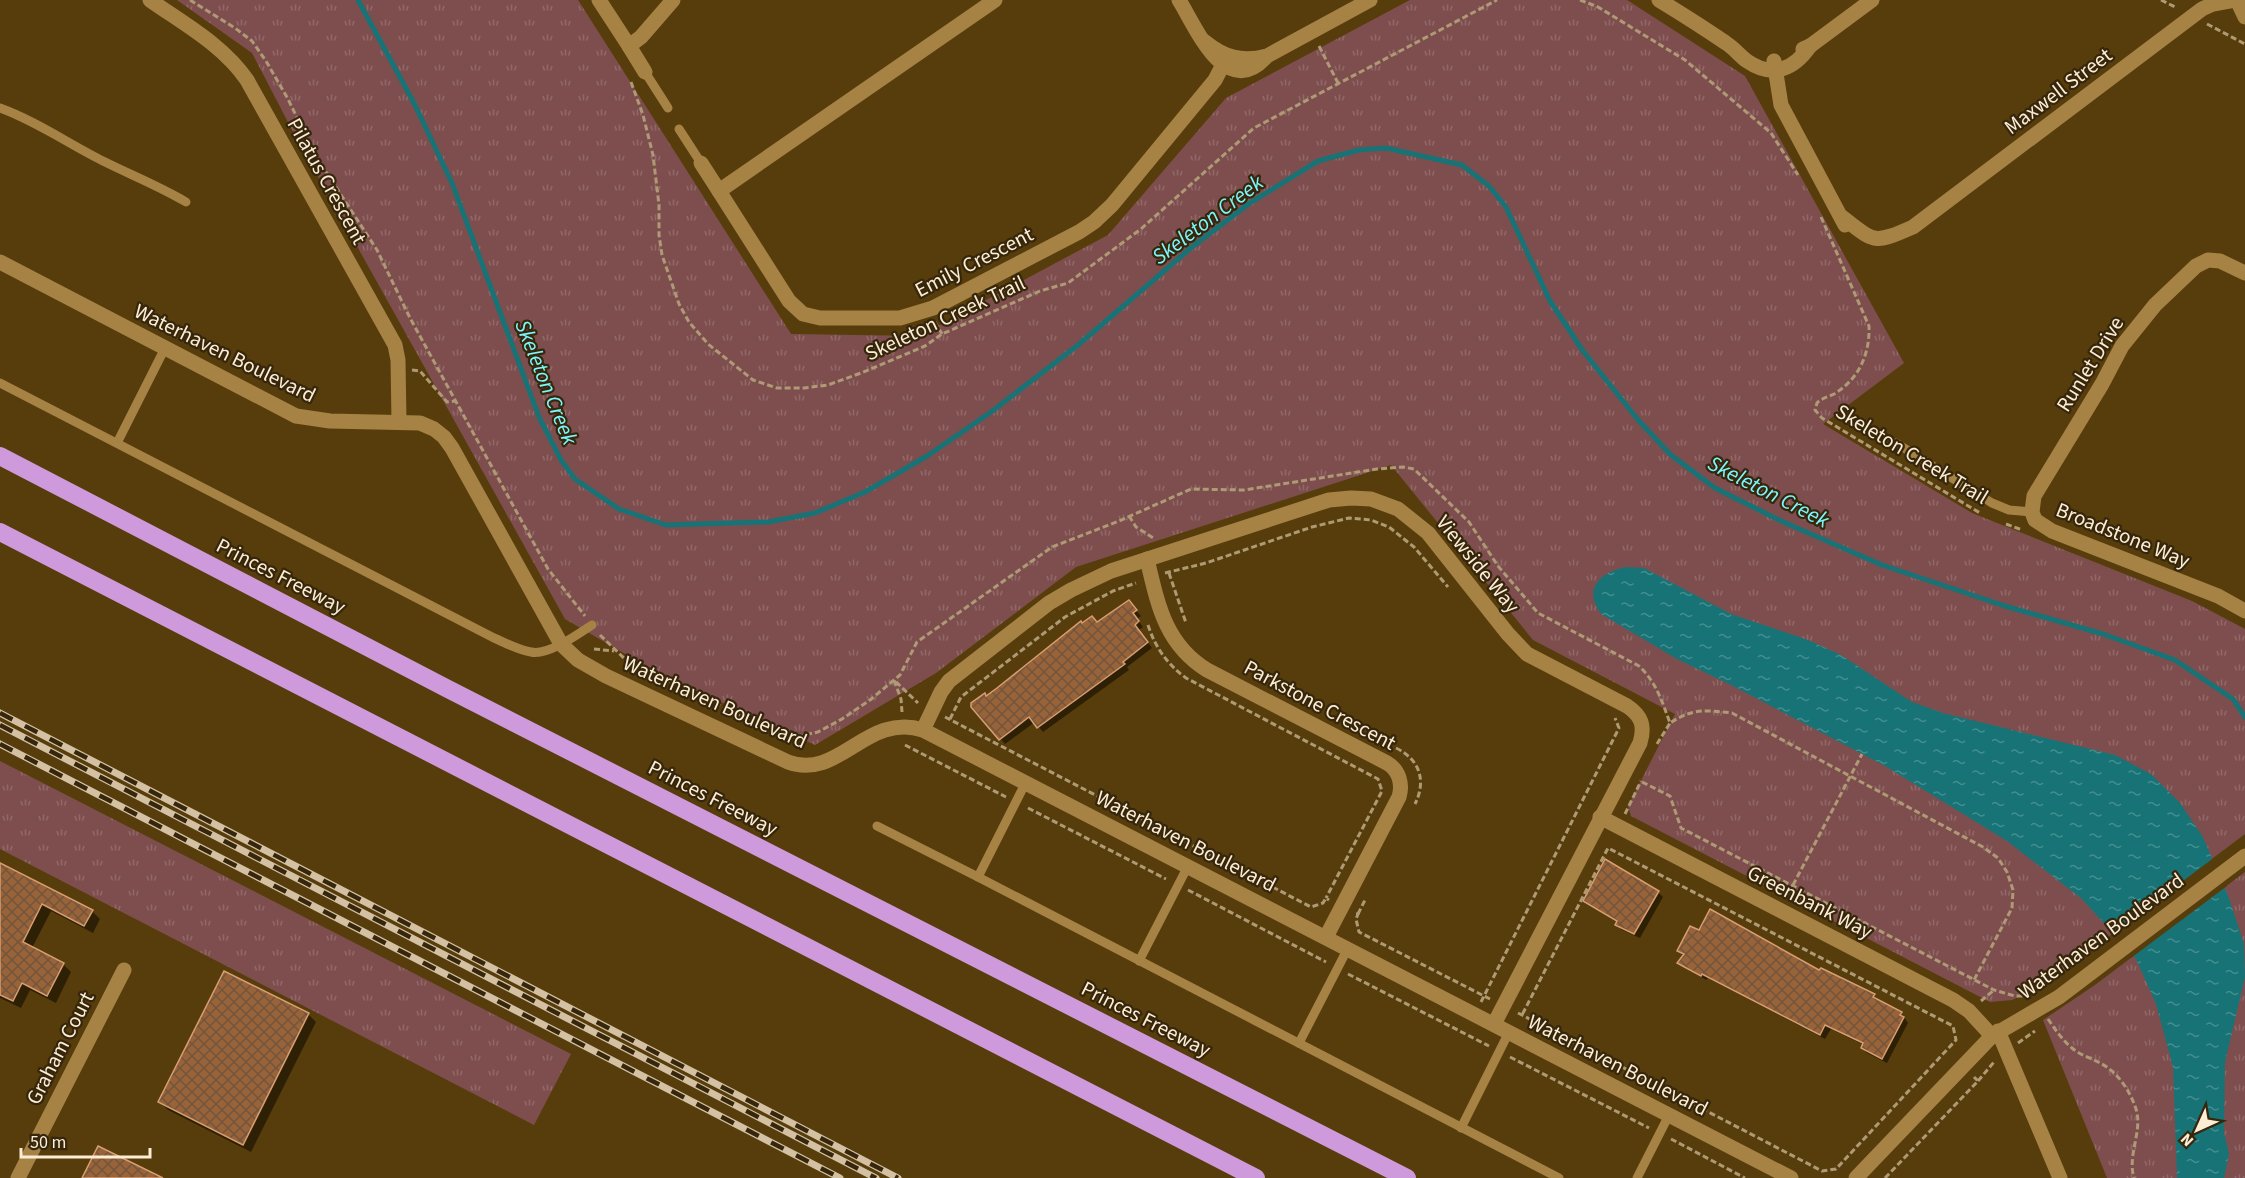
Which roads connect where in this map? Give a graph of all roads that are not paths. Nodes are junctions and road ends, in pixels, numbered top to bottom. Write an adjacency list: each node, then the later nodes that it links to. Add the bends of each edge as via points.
1 (150, 0): 25 (street, Pilatus Crescent, via 225,53 247,80 395,345)
2 (599, 0): 11 (street)
3 (673, 0): 11 (street)
4 (995, 0): 19 (street)
5 (1179, 0): 12 (street, via 1204,41)
6 (1370, 0): 12 (street, via 1266,56)
7 (1659, 0): 13 (street, via 1732,46 1750,63 1766,70)
8 (1872, 0): 13 (street, via 1810,46 1793,65)
9 (2236, 0): 10 (street); 13 (street, Maxwell Street, via 2202,9 1913,227 1902,241 1874,248 1849,235 1781,105)
10 (2245, 17)
11 (629, 45): 14 (street)
12 (1225, 61): 19 (street, Emily Crescent, via 1215,80 1094,222 915,315 820,318 803,314 789,301)
13 (1774, 66)
14 (645, 72): 16 (lane)
15 (0, 108): 20 (lane)
16 (668, 108)
17 (679, 129): 18 (lane, Emily Crescent)
18 (701, 163): 19 (street, Emily Crescent)
19 (719, 191)
20 (186, 202)
21 (0, 262): 23 (street, Waterhaven Boulevard)
22 (2245, 273): 29 (street, Runlet Drive, via 2220,261 2208,260 2188,273 2155,305 2122,346 2043,478)
23 (165, 348): 25 (street, Waterhaven Boulevard, via 296,416 330,422); 26 (lane)
24 (0, 383): 26 (lane)
25 (399, 422): 34 (street, Waterhaven Boulevard, via 420,423 444,437)
26 (117, 443): 34 (lane, via 494,638 532,652)
27 (1896, 443): 29 (lane, Broadstone Way, via 1992,503)
28 (0, 456): 54 (highway, Princes Freeway)
29 (2031, 512): 32 (street, Broadstone Way, via 2052,531 2218,596)
30 (0, 532): 53 (highway)
31 (1147, 559): 35 (street, Viewside Way, via 1096,576 1049,603 955,675 940,692); 37 (street, Viewside Way, via 1329,500 1371,499 1398,509 1428,533 1527,654 1622,703 1639,716 1643,723 1640,743); 42 (street, Parkstone Crescent, via 1170,633 1188,657 1387,763 1398,773 1399,797)
32 (2245, 611)
33 (592, 625): 34 (lane)
34 (561, 644): 35 (street, Waterhaven Boulevard, via 578,660 637,692 796,765 821,763 892,726)
35 (923, 730): 36 (street, Waterhaven Boulevard)
36 (1026, 782): 40 (street, Waterhaven Boulevard); 41 (lane)
37 (1600, 817): 46 (street, Viewside Way); 48 (street, Greenbank Way, via 1953,1000)
38 (877, 826): 41 (lane)
39 (2245, 856): 48 (street, Waterhaven Boulevard, via 2040,1009)
40 (1188, 866): 42 (street, Waterhaven Boulevard); 44 (lane)
41 (978, 876): 44 (lane)
42 (1326, 937): 43 (street, Waterhaven Boulevard)
43 (1348, 948): 46 (street, Waterhaven Boulevard); 49 (lane)
44 (1138, 961): 49 (lane)
45 (124, 970): 52 (street, Graham Court)
46 (1494, 1024): 47 (street, Waterhaven Boulevard)
47 (1509, 1032): 50 (street, Waterhaven Boulevard); 51 (lane)
48 (1995, 1033): 58 (street, Waterhaven Boulevard); 59 (street, Greenbank Way)
49 (1299, 1043): 51 (lane)
50 (1669, 1115): 56 (lane); 57 (street, Waterhaven Boulevard)
51 (1461, 1128): 55 (lane)
52 (18, 1178)
53 (1256, 1178)
54 (1407, 1178)
55 (1559, 1178)
56 (1637, 1178)
57 (1791, 1178)
58 (1856, 1178)
59 (2060, 1178)

